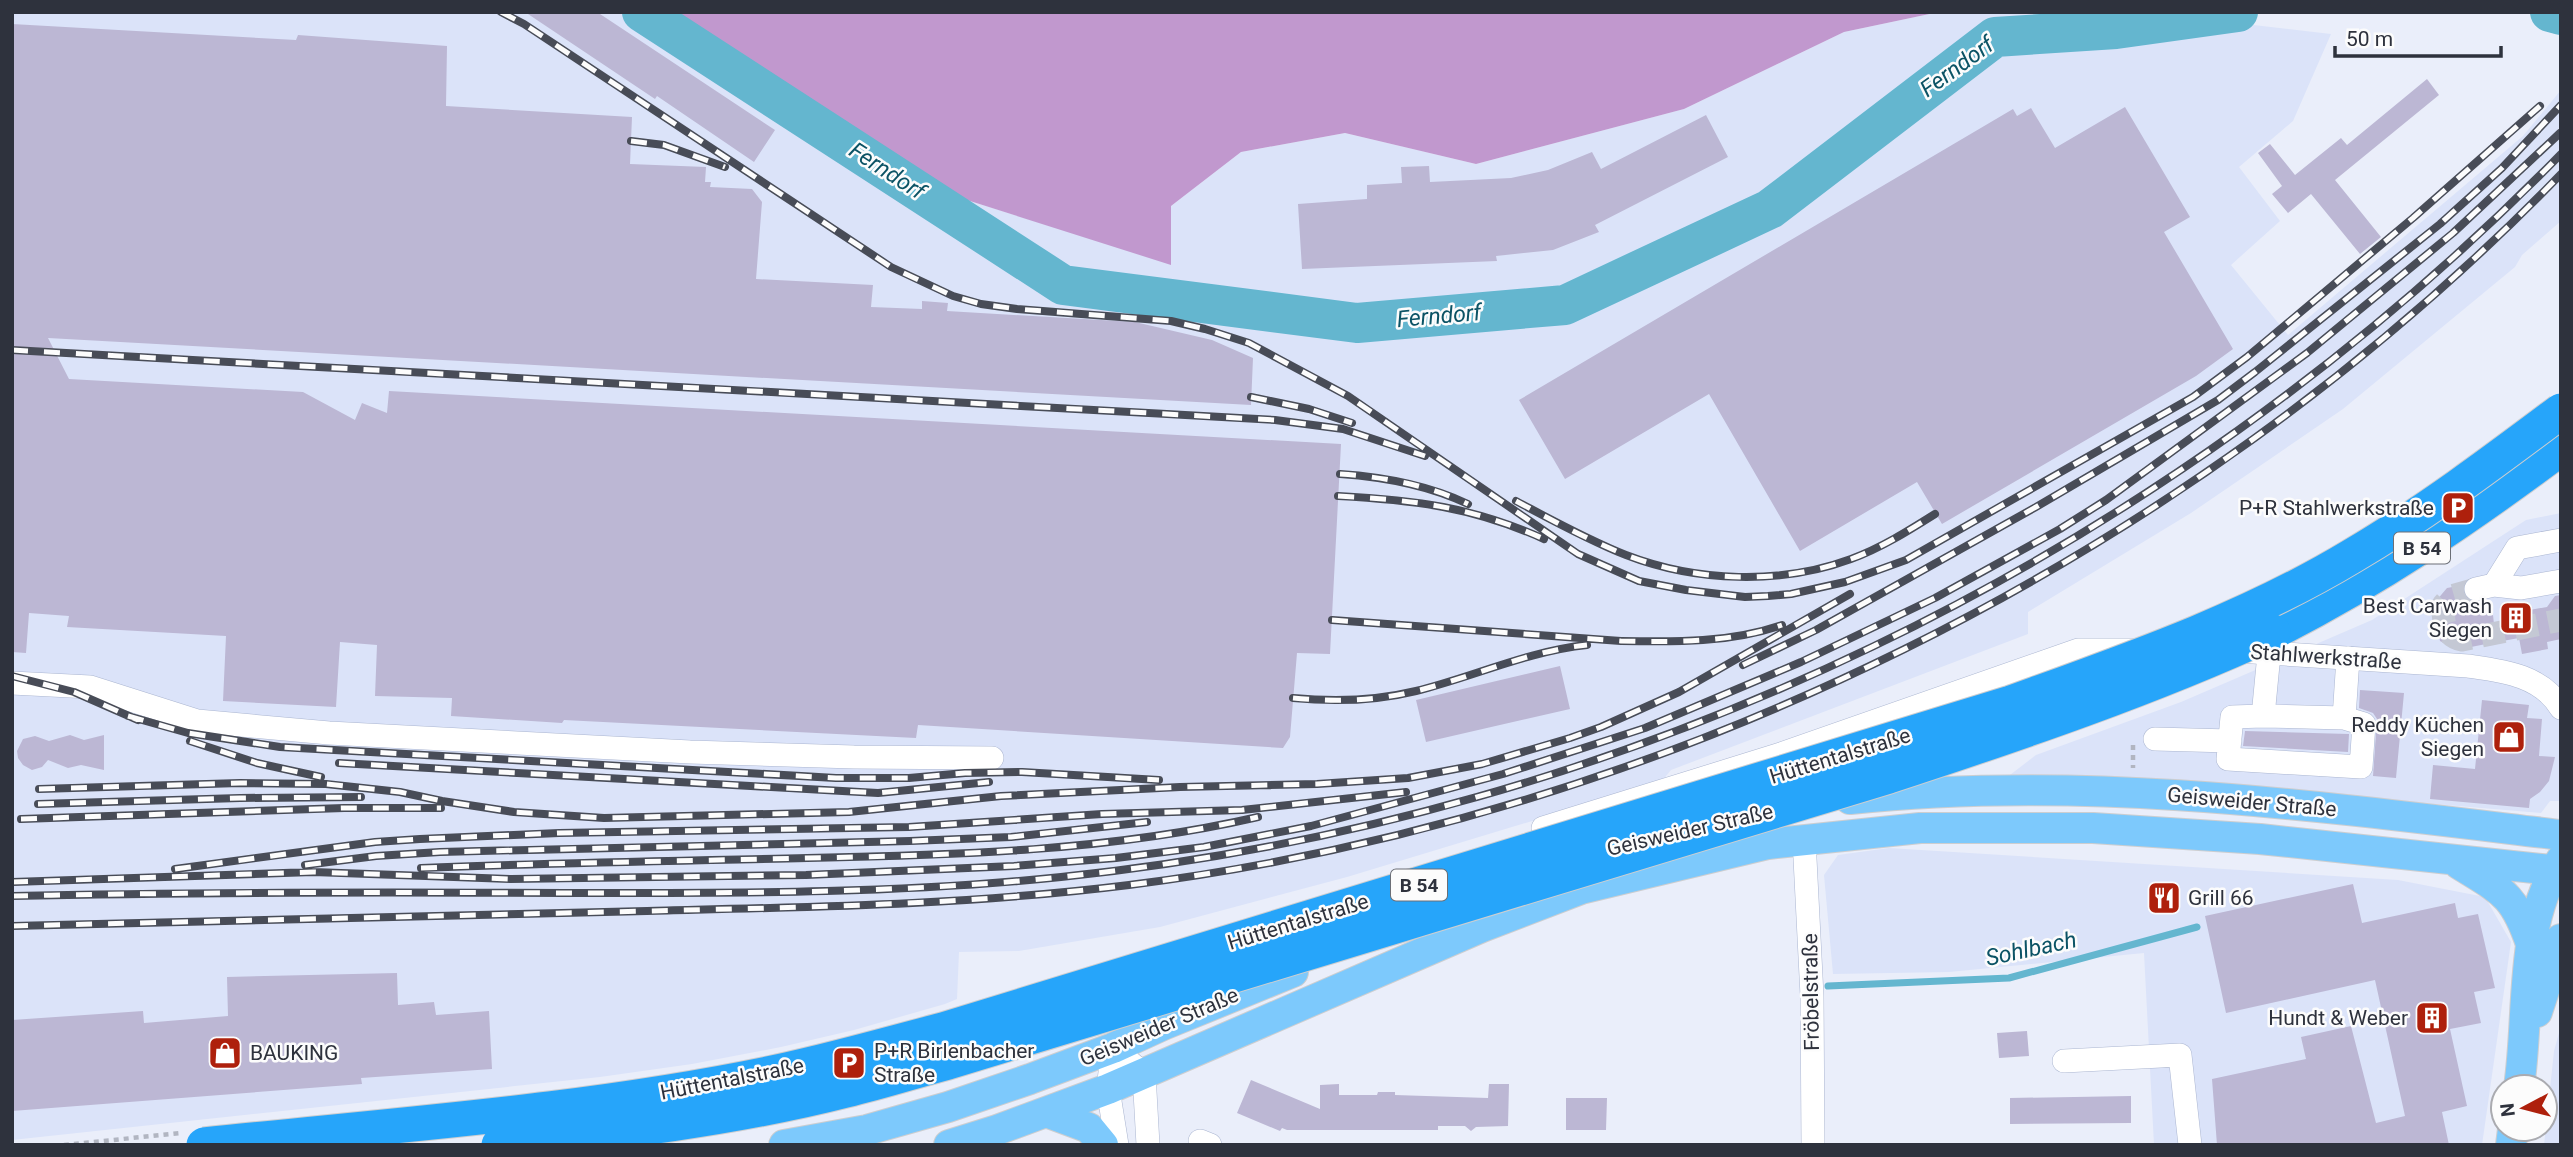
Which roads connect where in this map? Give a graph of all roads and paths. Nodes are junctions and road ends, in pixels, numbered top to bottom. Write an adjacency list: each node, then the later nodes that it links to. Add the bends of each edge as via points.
1 (2561, 411): 28 (highway, Hüttentalstraße / B 54, bridge, via 2411,519 2300,585 2123,663 2011,703 970,1022 839,1058 555,1108)
2 (2561, 448): 30 (highway, Hüttentalstraße / B 54, bridge, via 2429,543 2314,611 2200,666 2021,733 845,1090 671,1124)
3 (2561, 540): 4 (street, via 2517,548 2485,587 2521,588)
4 (2561, 580)
5 (2269, 654): 6 (street, Stahlwerkstraße); 9 (street); 19 (street, Stahlwerkstraße, via 2210,649 2078,650 1781,754)
6 (2348, 658): 8 (street, Stahlwerkstraße, via 2501,670); 10 (street)
7 (12, 684): 13 (street, via 90,687 197,721 329,733 704,752)
8 (2559, 698)
9 (2263, 716): 10 (street); 12 (street, via 2232,718)
10 (2344, 718): 12 (street, via 2364,724 2361,767 2228,759)
11 (2155, 739): 12 (street)
12 (2230, 741)
13 (992, 758)
14 (2561, 835): 21 (main road, Geisweider Straße, via 2244,799 2113,792 1921,791 1812,803 1708,821 1573,859)
15 (1804, 839): 16 (main road, Geisweider Straße, via 1920,828 2093,828 2260,839); 24 (main road, Geisweider Straße, via 1693,860 1581,889 1482,927); 36 (street, Fröbelstraße)
16 (2453, 860): 17 (main road, Geisweider Straße); 20 (main road, via 2511,900)
17 (2558, 867): 20 (main road, via 2542,900)
18 (2561, 939): 23 (main road)
19 (1181, 941)
20 (2531, 944): 23 (main road)
21 (1113, 1048): 24 (street); 25 (street); 27 (main road, Geisweider Straße)
22 (2064, 1061): 37 (street, via 2180,1055)
23 (2521, 1073)
24 (1144, 1074): 25 (main road, Geisweider Straße); 35 (street)
25 (1108, 1089): 26 (main road, Geisweider Straße); 34 (street)
26 (1046, 1112): 32 (main road, Geisweider Straße); 33 (main road, via 1089,1128)
27 (868, 1137): 31 (main road, Geisweider Straße)
28 (198, 1139): 29 (path)
29 (64, 1145)
30 (499, 1145)
31 (784, 1145)
32 (949, 1145)
33 (1103, 1145)
34 (1117, 1145)
35 (1147, 1145)
36 (1813, 1145)
37 (2190, 1145)

